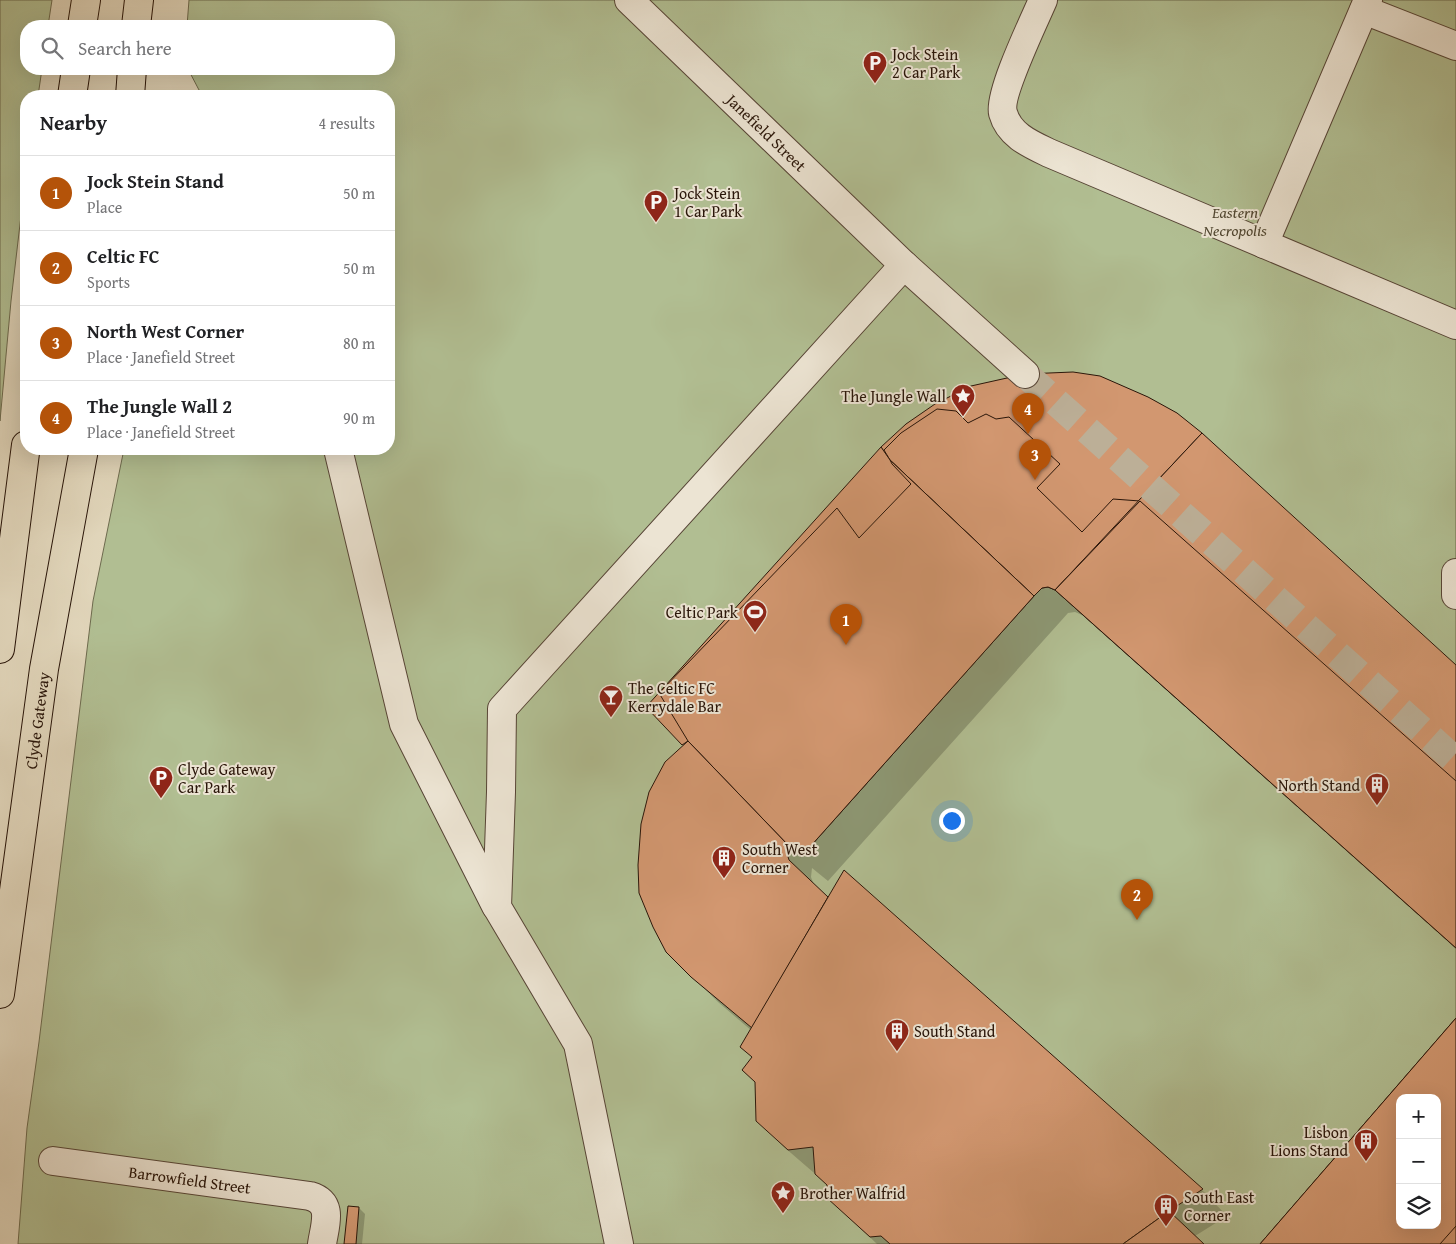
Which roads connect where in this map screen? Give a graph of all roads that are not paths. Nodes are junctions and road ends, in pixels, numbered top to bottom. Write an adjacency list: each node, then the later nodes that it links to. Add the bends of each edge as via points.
1 (86, 0): 6 (main road)
2 (139, 0): 7 (main road)
3 (629, 0): 14 (street, Janefield Street)
4 (1043, 0): 13 (street, via 1007,86 1002,111 1008,125 1022,140 1048,153)
5 (1366, 5): 8 (street); 13 (street)
6 (83, 20)
7 (137, 20)
8 (1456, 46)
9 (75, 75): 11 (main road)
10 (132, 75): 12 (main road)
11 (73, 90)
12 (130, 90)
13 (1264, 244): 15 (street)
14 (904, 265): 16 (street, Janefield Street); 23 (street, via 502,709)
15 (1456, 325)
16 (1025, 374)
17 (25, 455): 22 (main road)
18 (83, 455): 24 (main road, Clyde Gateway, via 44,669)
19 (339, 455): 23 (street, via 404,724)
20 (1456, 573): 21 (street)
21 (1456, 595)
22 (0, 648)
23 (497, 907): 27 (street, via 578,1044)
24 (0, 994)
25 (53, 1161): 26 (street, Barrowfield Street, via 318,1198 323,1203 326,1216)
26 (322, 1244)
27 (619, 1244)

